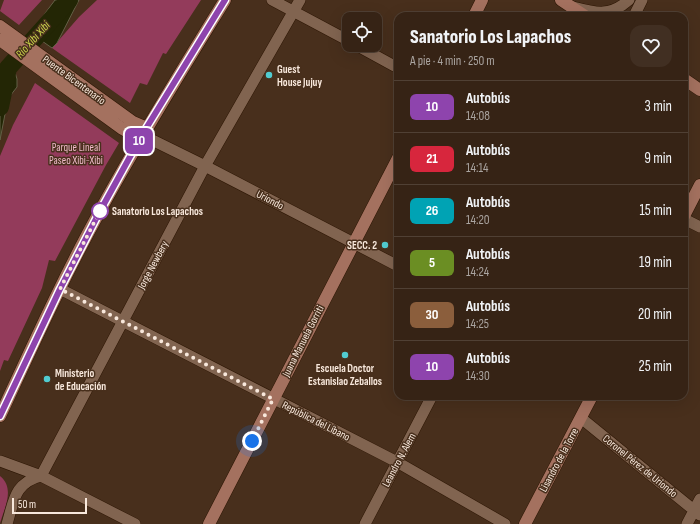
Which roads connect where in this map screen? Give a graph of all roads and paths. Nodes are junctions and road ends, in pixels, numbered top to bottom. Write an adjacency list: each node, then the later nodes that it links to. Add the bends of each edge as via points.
1 (225, 0): 21 (main road)
2 (272, 0): 9 (street)
3 (300, 0): 9 (street, Jorge Newbery)
4 (482, 0): 10 (main road)
5 (560, 0): 8 (main road)
6 (629, 0): 8 (street, via 609,12)
7 (642, 0): 12 (street)
8 (571, 7): 11 (main road)
9 (293, 11): 14 (street); 22 (street, Jorge Newbery)
10 (476, 12)
11 (579, 12)
12 (636, 12)
13 (0, 26): 20 (main road, Puente Bicentenario)
14 (342, 37)
15 (0, 40): 20 (main road, Puente Bicentenario)
16 (369, 52): 17 (street)
17 (394, 66)
18 (688, 82): 19 (main road)
19 (700, 90)
20 (125, 124): 21 (main road)
21 (144, 132): 22 (street, Uriondo); 30 (main road)
22 (205, 166): 28 (street, Uriondo); 31 (street, Jorge Newbery)
23 (394, 166): 28 (main road, Juana Manuela Gorriti)
24 (700, 185): 25 (main road)
25 (688, 209)
26 (688, 220): 27 (street)
27 (700, 227)
28 (353, 243): 29 (street, Uriondo); 32 (main road, Juana Manuela Gorriti)
29 (394, 264)
30 (60, 289): 31 (street, República del Líbano); 35 (main road)
31 (124, 322): 32 (street, República del Líbano); 39 (street, Jorge Newbery)
32 (273, 399): 38 (street, República del Líbano); 44 (main road, Juana Manuela Gorriti)
33 (430, 400): 38 (street, Leandro N. Alem)
34 (590, 400): 36 (main road, Lisandro de la Torre)
35 (0, 416)
36 (581, 418): 41 (street, Coronel Pérez de Uriondo); 47 (main road, Lisandro de la Torre)
37 (0, 461): 39 (street)
38 (397, 462): 45 (street, Leandro N. Alem); 46 (street, República del Líbano)
39 (41, 476): 42 (street, via 30,479 18,490); 43 (street)
40 (700, 499): 41 (street)
41 (697, 513): 48 (street)
42 (7, 524)
43 (135, 524)
44 (209, 524)
45 (365, 524)
46 (505, 524)
47 (525, 524)
48 (687, 524)

